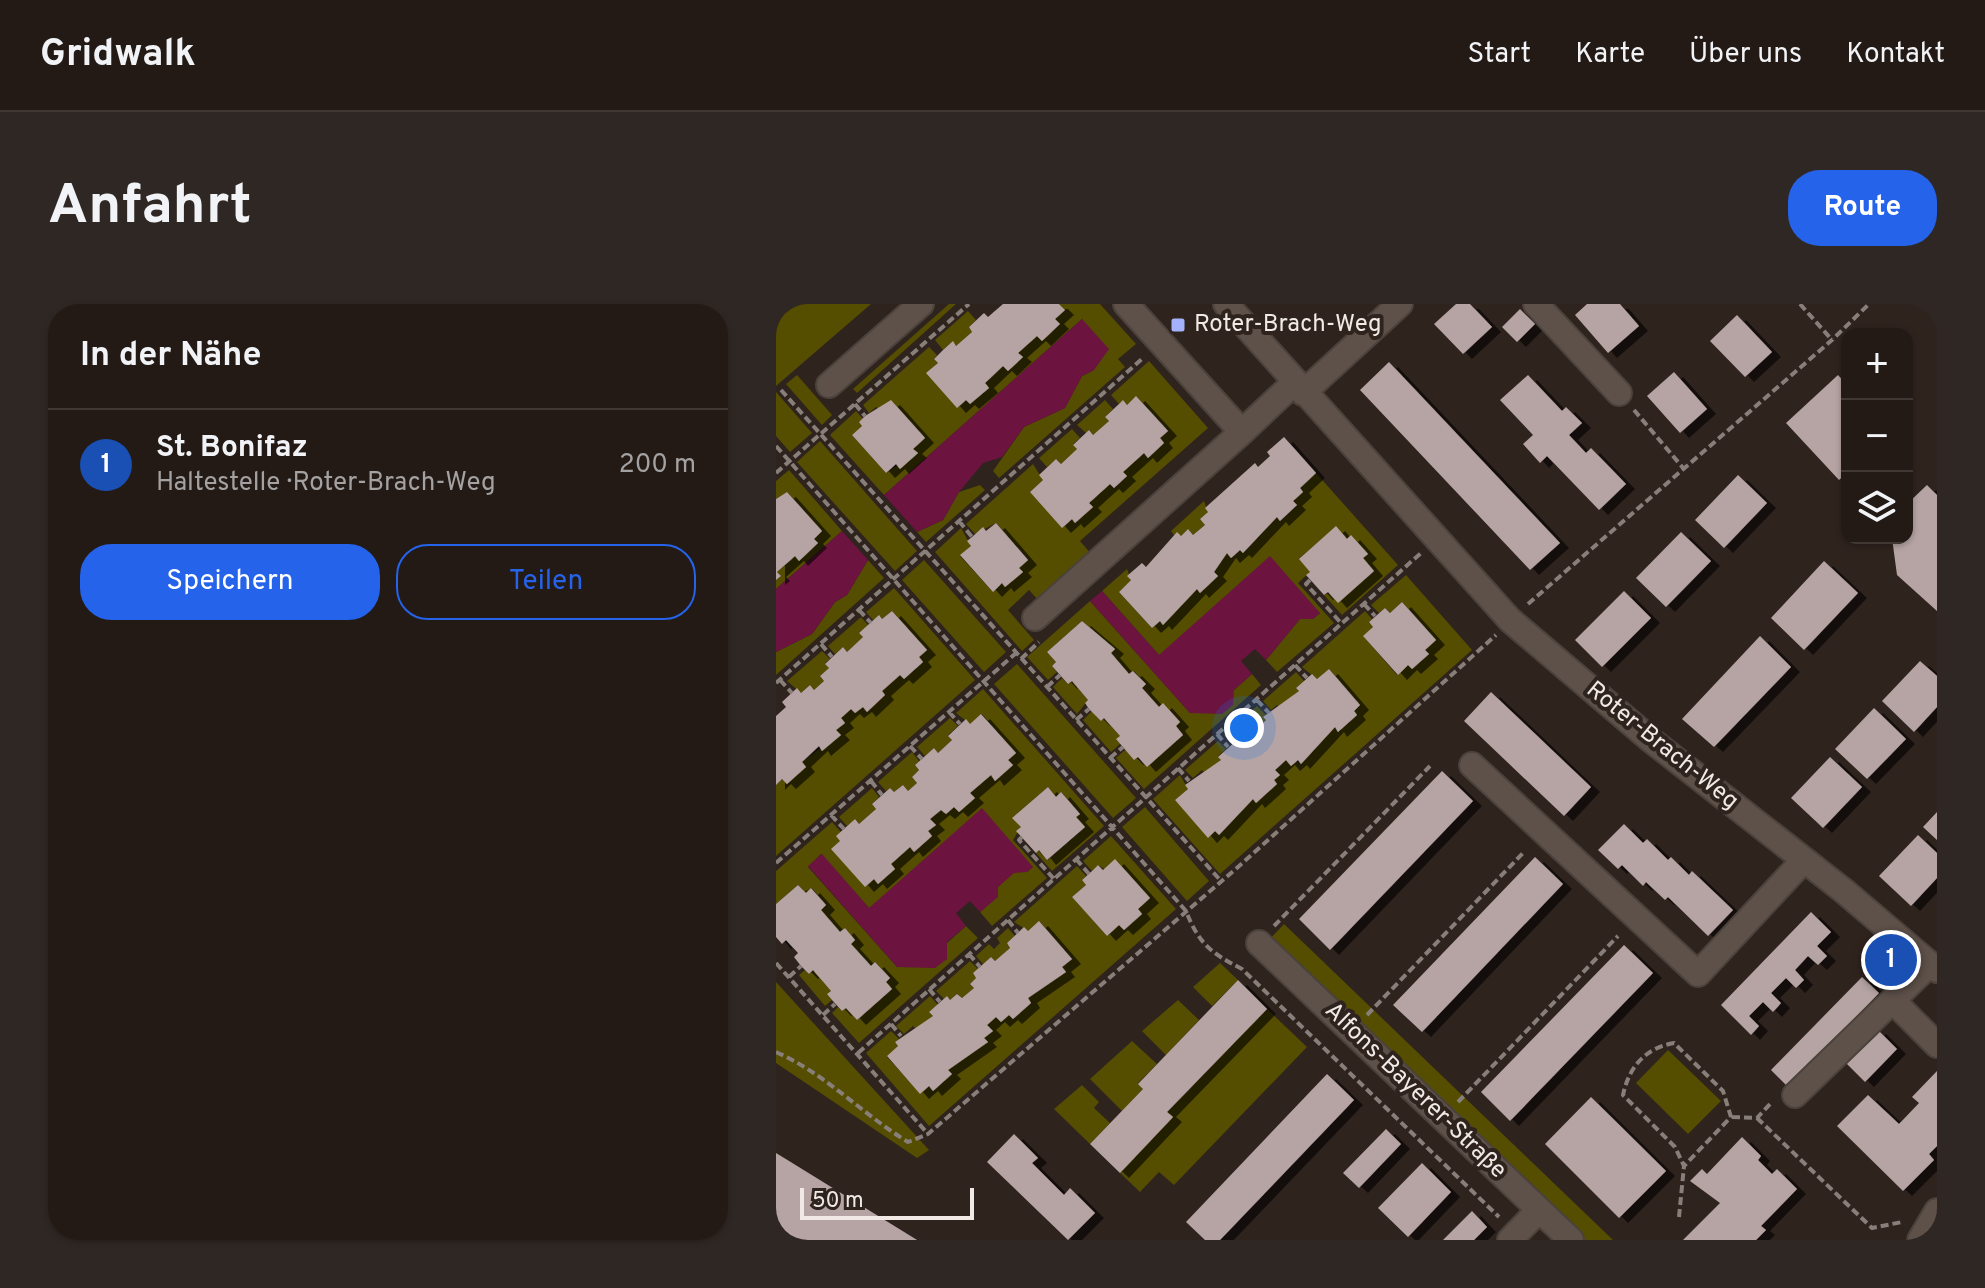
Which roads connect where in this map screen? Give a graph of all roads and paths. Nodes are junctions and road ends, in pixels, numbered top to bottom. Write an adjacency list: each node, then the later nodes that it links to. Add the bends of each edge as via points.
1 (921, 304): 11 (street)
2 (969, 304): 15 (path)
3 (1126, 304): 10 (street)
4 (1226, 304): 12 (street, Roter-Brach-Weg)
5 (1400, 304): 12 (street)
6 (1536, 304): 14 (street)
7 (1800, 304): 9 (path)
8 (1869, 304): 9 (path)
9 (1832, 340): 21 (path)
10 (1160, 343): 17 (street); 23 (path)
11 (829, 385)
12 (1299, 388): 17 (street); 25 (street, Roter-Brach-Weg)
13 (781, 390): 18 (path)
14 (1619, 393): 21 (path)
15 (855, 404): 16 (path); 18 (path)
16 (865, 416)
17 (1242, 432): 32 (street)
18 (820, 433): 20 (path); 26 (path)
19 (776, 446): 20 (path)
20 (790, 461): 22 (path); 27 (path)
21 (1684, 469): 33 (path)
22 (776, 473)
23 (959, 521): 24 (path); 26 (path)
24 (972, 537)
25 (1435, 540): 29 (path); 33 (street, Roter-Brach-Weg)
26 (926, 551): 27 (path); 37 (path)
27 (893, 579): 30 (path); 42 (path)
28 (1310, 580): 35 (path, via 1306,584)
29 (1364, 604): 31 (path); 35 (path)
30 (859, 610): 34 (path); 36 (path)
31 (1375, 616)
32 (1035, 618)
33 (1510, 620): 71 (street, Roter-Brach-Weg); 75 (path, via 1482,651)
34 (871, 623)
35 (1341, 623): 39 (path)
36 (820, 643): 38 (path); 43 (path)
37 (1016, 653): 42 (path); 44 (path)
38 (832, 657)
39 (1295, 665): 41 (path); 46 (path)
40 (1060, 675): 44 (path)
41 (1307, 678)
42 (985, 680): 48 (path); 66 (path)
43 (778, 681): 45 (path)
44 (1046, 687): 50 (path)
45 (792, 693)
46 (1256, 699): 49 (path); 52 (path)
47 (1089, 709): 50 (path)
48 (949, 712): 51 (path); 53 (path)
49 (1269, 713)
50 (1076, 721): 57 (path)
51 (960, 724)
52 (1217, 734): 55 (path); 60 (path)
53 (910, 746): 56 (path); 61 (path)
54 (1123, 747): 57 (path)
55 (1228, 747)
56 (922, 759)
57 (1109, 759): 64 (path)
58 (1472, 765): 71 (street, via 1698,974)
59 (1430, 766): 80 (path)
60 (1178, 768): 62 (path); 64 (path)
61 (870, 781): 63 (path); 65 (path)
62 (1189, 781)
63 (882, 795)
64 (1144, 798): 66 (path); 75 (path)
65 (831, 815): 67 (path); 72 (path)
66 (1112, 827): 70 (path); 76 (path)
67 (844, 829)
68 (1022, 837): 74 (path, via 1019,840)
69 (1524, 852): 93 (path)
70 (1076, 859): 73 (path); 74 (path)
71 (1804, 860): 85 (street, Roter-Brach-Weg)
72 (776, 863)
73 (1089, 874)
74 (1054, 879): 77 (path)
75 (1221, 881): 76 (path)
76 (1186, 911): 102 (path); 107 (path, via 1196,937 1242,969)
77 (1008, 920): 78 (path); 81 (path)
78 (1018, 933)
79 (1618, 936): 100 (path)
80 (1259, 943): 93 (street, Alfons-Bayerer-Straße)
81 (969, 954): 84 (path); 87 (path)
82 (776, 963): 86 (path)
83 (801, 966): 86 (path)
84 (980, 967)
85 (1934, 967): 88 (street)
86 (789, 977): 91 (path)
87 (929, 989): 89 (path); 92 (path)
88 (1893, 1001): 95 (street); 98 (street)
89 (940, 1002)
90 (835, 1004): 91 (path)
91 (823, 1015): 97 (path)
92 (891, 1024): 94 (path); 97 (path)
93 (1351, 1031): 100 (street, Alfons-Bayerer-Straße)
94 (901, 1036)
95 (1937, 1045)
96 (776, 1052): 102 (path, via 808,1066 908,1142)
97 (858, 1053): 102 (path)
98 (1795, 1095): 101 (path, via 1779,1094)
99 (1731, 1117): 101 (path); 103 (path); 103 (path, via 1723,1091 1674,1043 1654,1047 1627,1076 1623,1095 1675,1147)
100 (1442, 1118): 104 (street, Alfons-Bayerer-Straße)
101 (1757, 1118): 105 (path, via 1872,1228)
102 (928, 1134)
103 (1684, 1166): 106 (path)
104 (1539, 1210): 107 (street); 108 (street, Alfons-Bayerer-Straße)
105 (1936, 1214): 109 (street)
106 (1679, 1217)
107 (1514, 1237)
108 (1571, 1240)
109 (1920, 1240)

